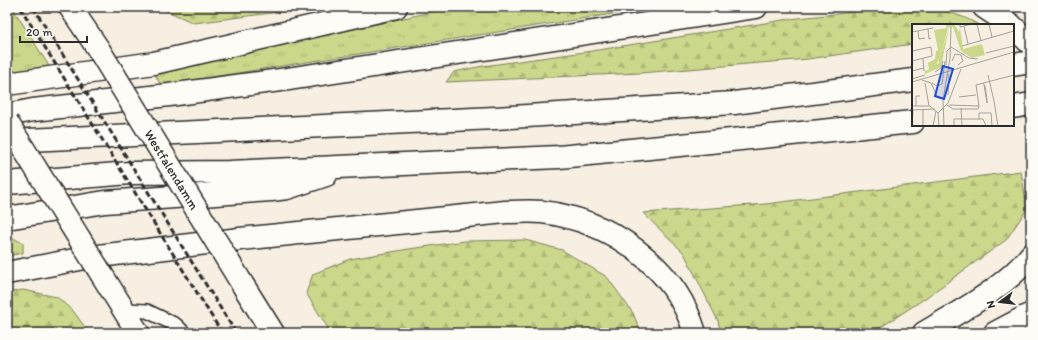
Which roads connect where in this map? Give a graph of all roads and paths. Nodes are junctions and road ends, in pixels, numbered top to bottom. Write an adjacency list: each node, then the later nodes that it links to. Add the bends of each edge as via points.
1 (70, 7): 27 (highway, Westfalendamm, bridge)
2 (396, 7): 11 (highway, via 154,63)
3 (756, 7): 14 (highway, via 280,80)
4 (984, 7): 5 (highway)
5 (1009, 24)
6 (1014, 28): 7 (highway)
7 (1031, 44)
8 (1031, 62): 9 (highway)
9 (1014, 65)
10 (912, 80): 17 (highway, via 734,104)
11 (7, 84)
12 (1031, 104): 13 (highway)
13 (1014, 107)
14 (7, 115)
15 (7, 122): 23 (highway, bridge)
16 (912, 122): 18 (highway, via 558,157)
17 (7, 141)
18 (354, 166): 19 (highway, via 229,172 130,173); 20 (highway, via 287,188 106,202)
19 (7, 183)
20 (7, 218)
21 (1031, 255): 29 (highway, via 1022,266 986,294)
22 (7, 273): 28 (highway, via 90,258 232,240 505,212 542,212 573,218 604,229 635,248 664,275 683,304)
23 (118, 301): 25 (highway); 26 (lane, via 176,325)
24 (1031, 314): 30 (highway)
25 (138, 333)
26 (184, 333)
27 (272, 333)
28 (695, 333)
29 (924, 333)
30 (995, 333)

